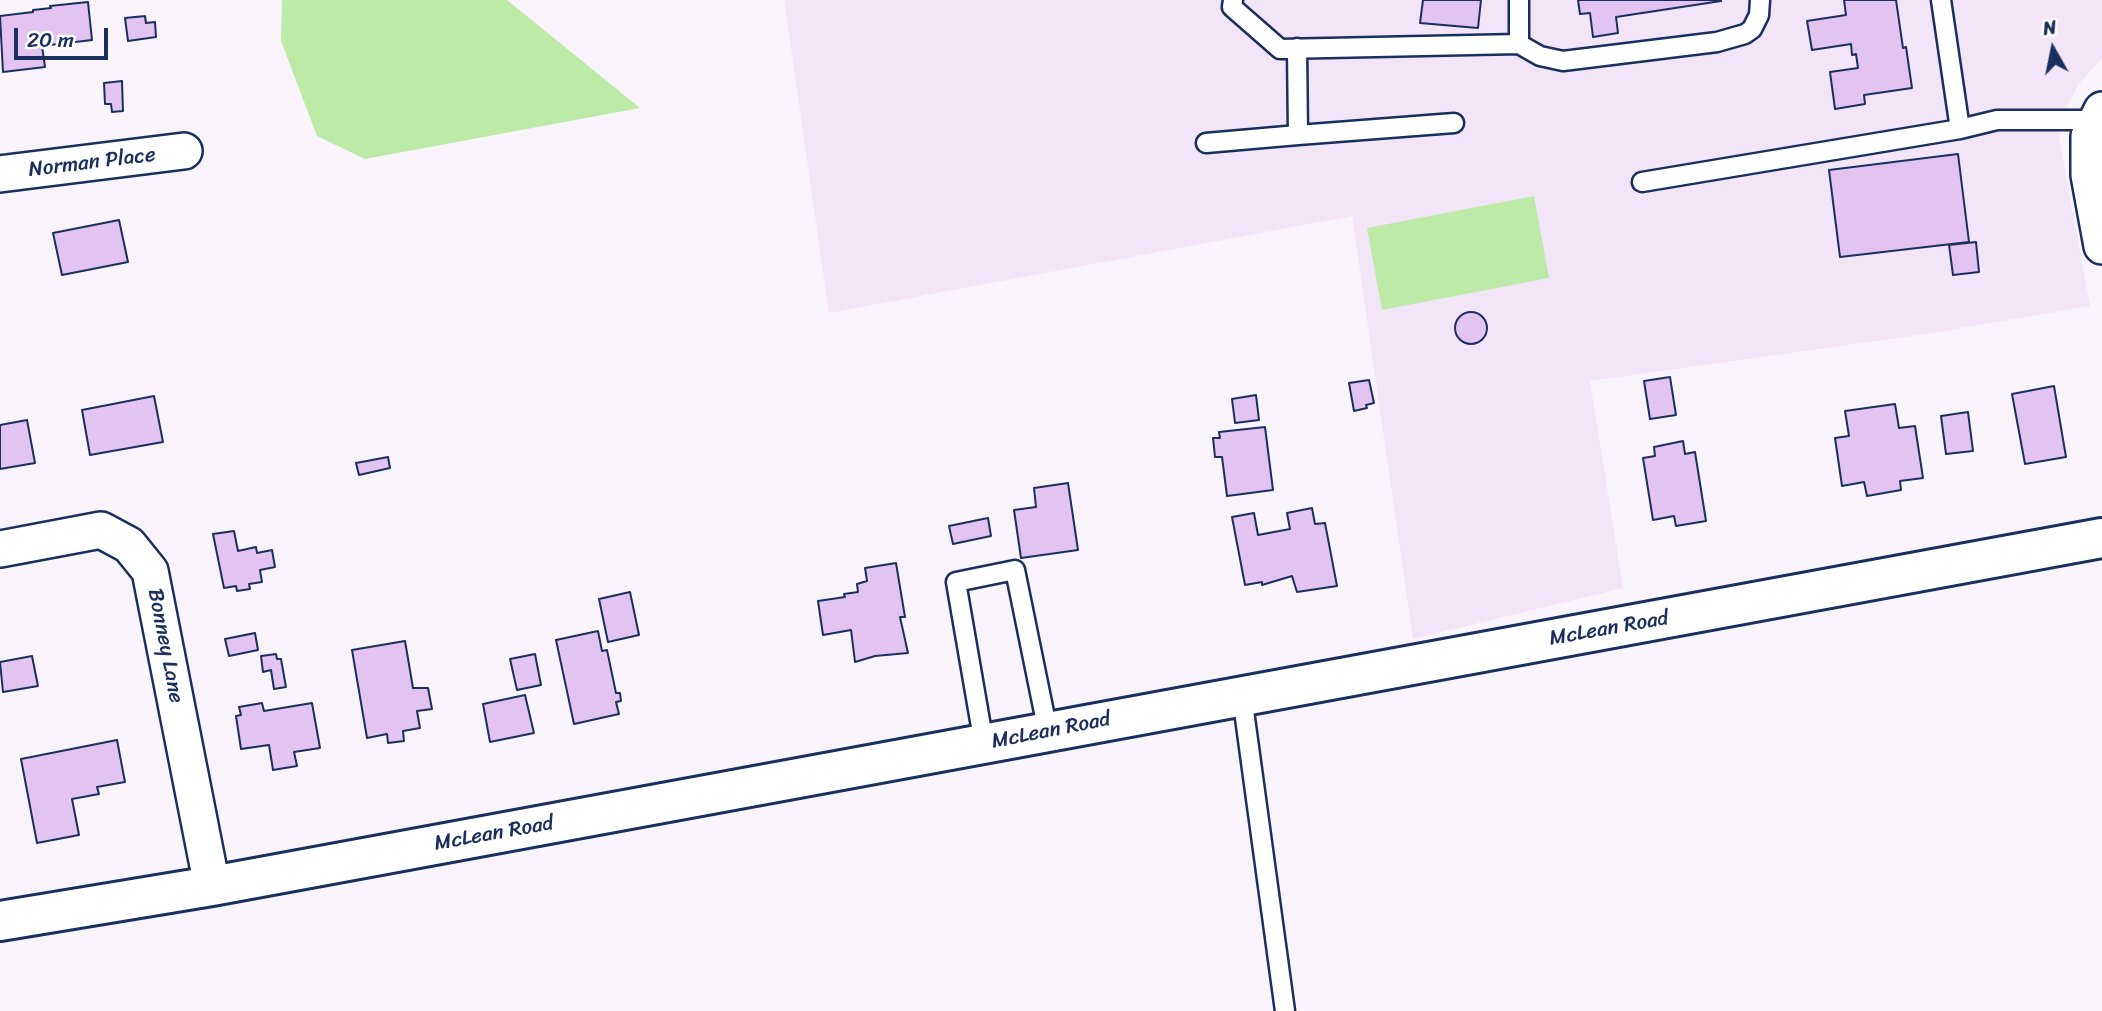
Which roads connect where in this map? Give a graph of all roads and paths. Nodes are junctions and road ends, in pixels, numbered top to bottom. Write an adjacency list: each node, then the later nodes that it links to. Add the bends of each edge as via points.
1 (1233, 0): 6 (lane, via 1232,7 1280,48)
2 (1519, 0): 5 (lane)
3 (1760, 0): 5 (lane, via 1752,29 1717,42 1563,61 1540,56)
4 (1941, 0): 9 (lane)
5 (1519, 44): 6 (lane)
6 (1297, 48): 10 (lane)
7 (2099, 115): 9 (lane, via 1997,120); 15 (street, via 2089,136 2089,174)
8 (1454, 123): 10 (lane)
9 (1960, 129): 14 (lane)
10 (1298, 135): 11 (lane)
11 (1206, 144)
12 (184, 151): 13 (street, Norman Place)
13 (0, 174)
14 (1642, 182)
15 (2102, 246)
16 (2102, 538): 18 (street, McLean Road)
17 (0, 549): 21 (street, Bonney Lane, via 101,530 129,545 150,571)
18 (1242, 696): 19 (street, McLean Road); 23 (lane)
19 (1048, 732): 20 (street, McLean Road); 20 (lane, via 1015,570 956,582)
20 (984, 744): 21 (street, McLean Road)
21 (212, 886): 22 (street, McLean Road)
22 (0, 921)
23 (1285, 1011)

